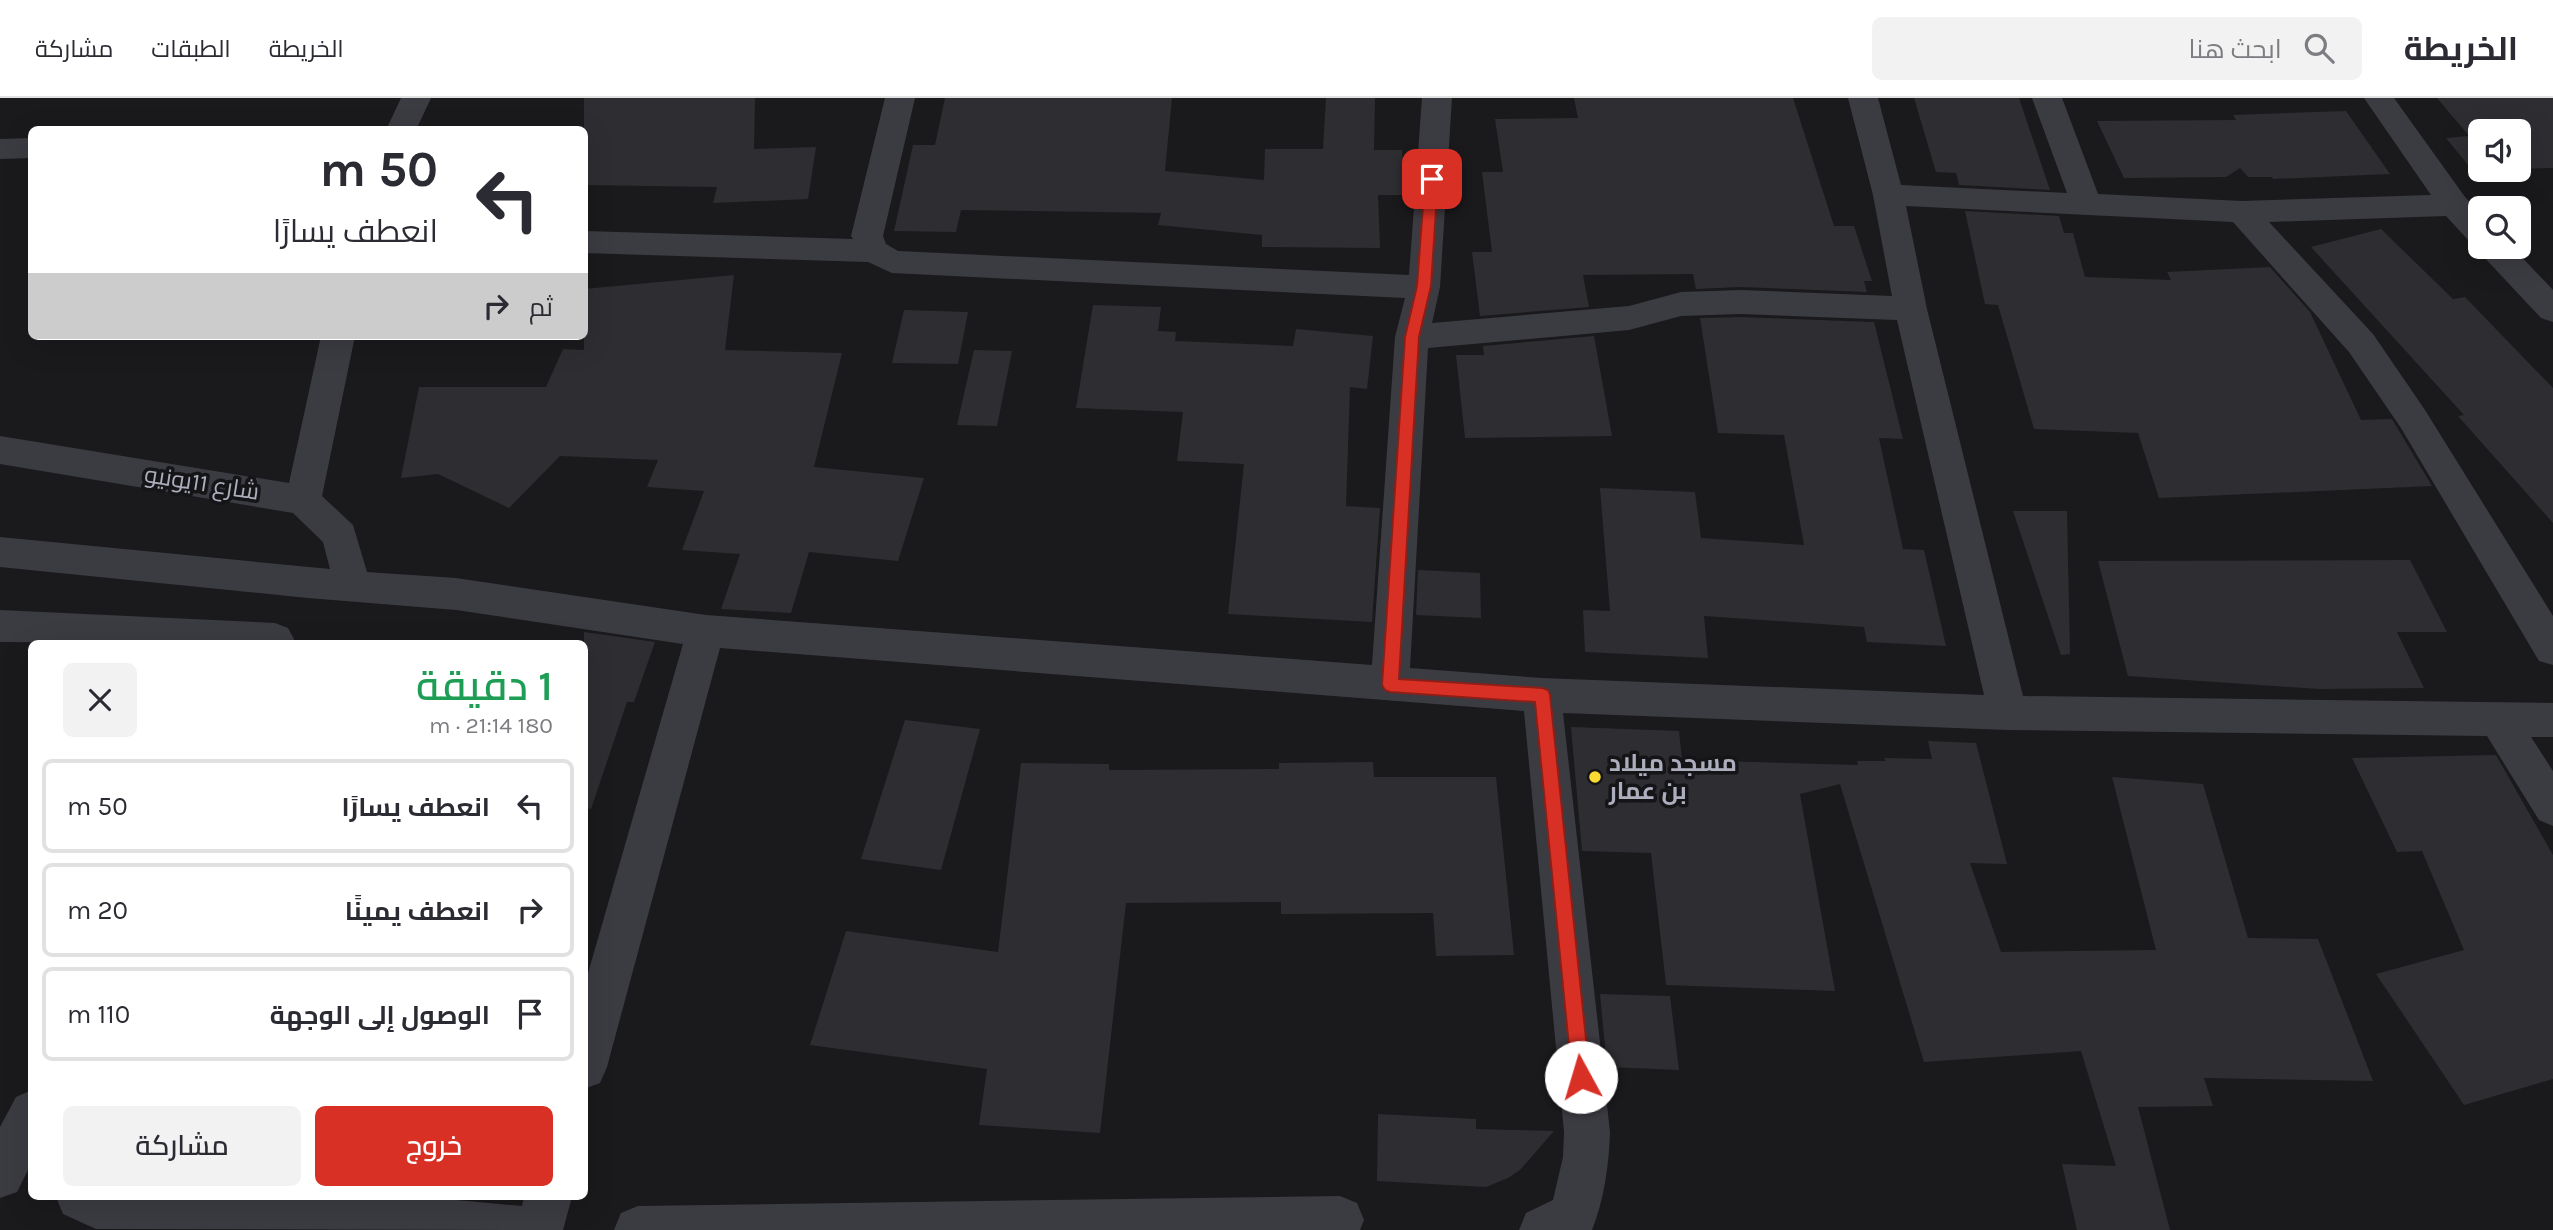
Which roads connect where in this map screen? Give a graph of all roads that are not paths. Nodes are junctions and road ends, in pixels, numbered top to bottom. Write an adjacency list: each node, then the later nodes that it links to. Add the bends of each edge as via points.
1 (415, 98): 7 (street)
2 (900, 98): 16 (street, via 867,236)
3 (1437, 98): 18 (street)
4 (1863, 98): 10 (street)
5 (2047, 98): 11 (street)
6 (2379, 98): 12 (street)
7 (403, 126)
8 (28, 148): 9 (street)
9 (0, 149)
10 (1888, 195): 11 (street); 19 (street)
11 (2087, 205): 13 (street)
12 (2454, 205): 13 (street); 14 (street)
13 (2242, 212): 32 (street, via 2361,343 2413,419)
14 (2468, 220)
15 (588, 242): 16 (street)
16 (874, 251): 18 (street, via 892,262)
17 (2504, 259): 20 (street)
18 (1424, 286): 21 (street)
19 (1911, 309): 21 (street, via 1681,304 1629,318); 35 (street)
20 (2553, 310)
21 (1412, 337): 33 (street)
22 (337, 340): 24 (street)
23 (0, 450): 24 (street, شارع 11يونيو)
24 (303, 500): 27 (street, via 340,535)
25 (0, 552): 26 (street)
26 (308, 583): 27 (street); 31 (street)
27 (352, 585): 29 (street, via 528,603)
28 (0, 626): 30 (street)
29 (706, 631): 33 (street); 39 (street)
30 (255, 640)
31 (274, 640)
32 (2553, 649)
33 (1390, 685): 34 (street)
34 (1542, 695): 35 (street); 48 (street, via 1587,1132 1574,1215)
35 (2008, 713): 37 (street)
36 (2553, 720): 37 (street)
37 (2499, 721): 38 (street)
38 (2553, 807)
39 (588, 1053)
40 (28, 1125): 41 (street)
41 (12, 1171)
42 (86, 1200): 45 (street, via 96,1205 305,1209)
43 (547, 1200): 46 (street)
44 (1344, 1227): 47 (street)
45 (524, 1230)
46 (539, 1230)
47 (638, 1230)
48 (1543, 1230)

